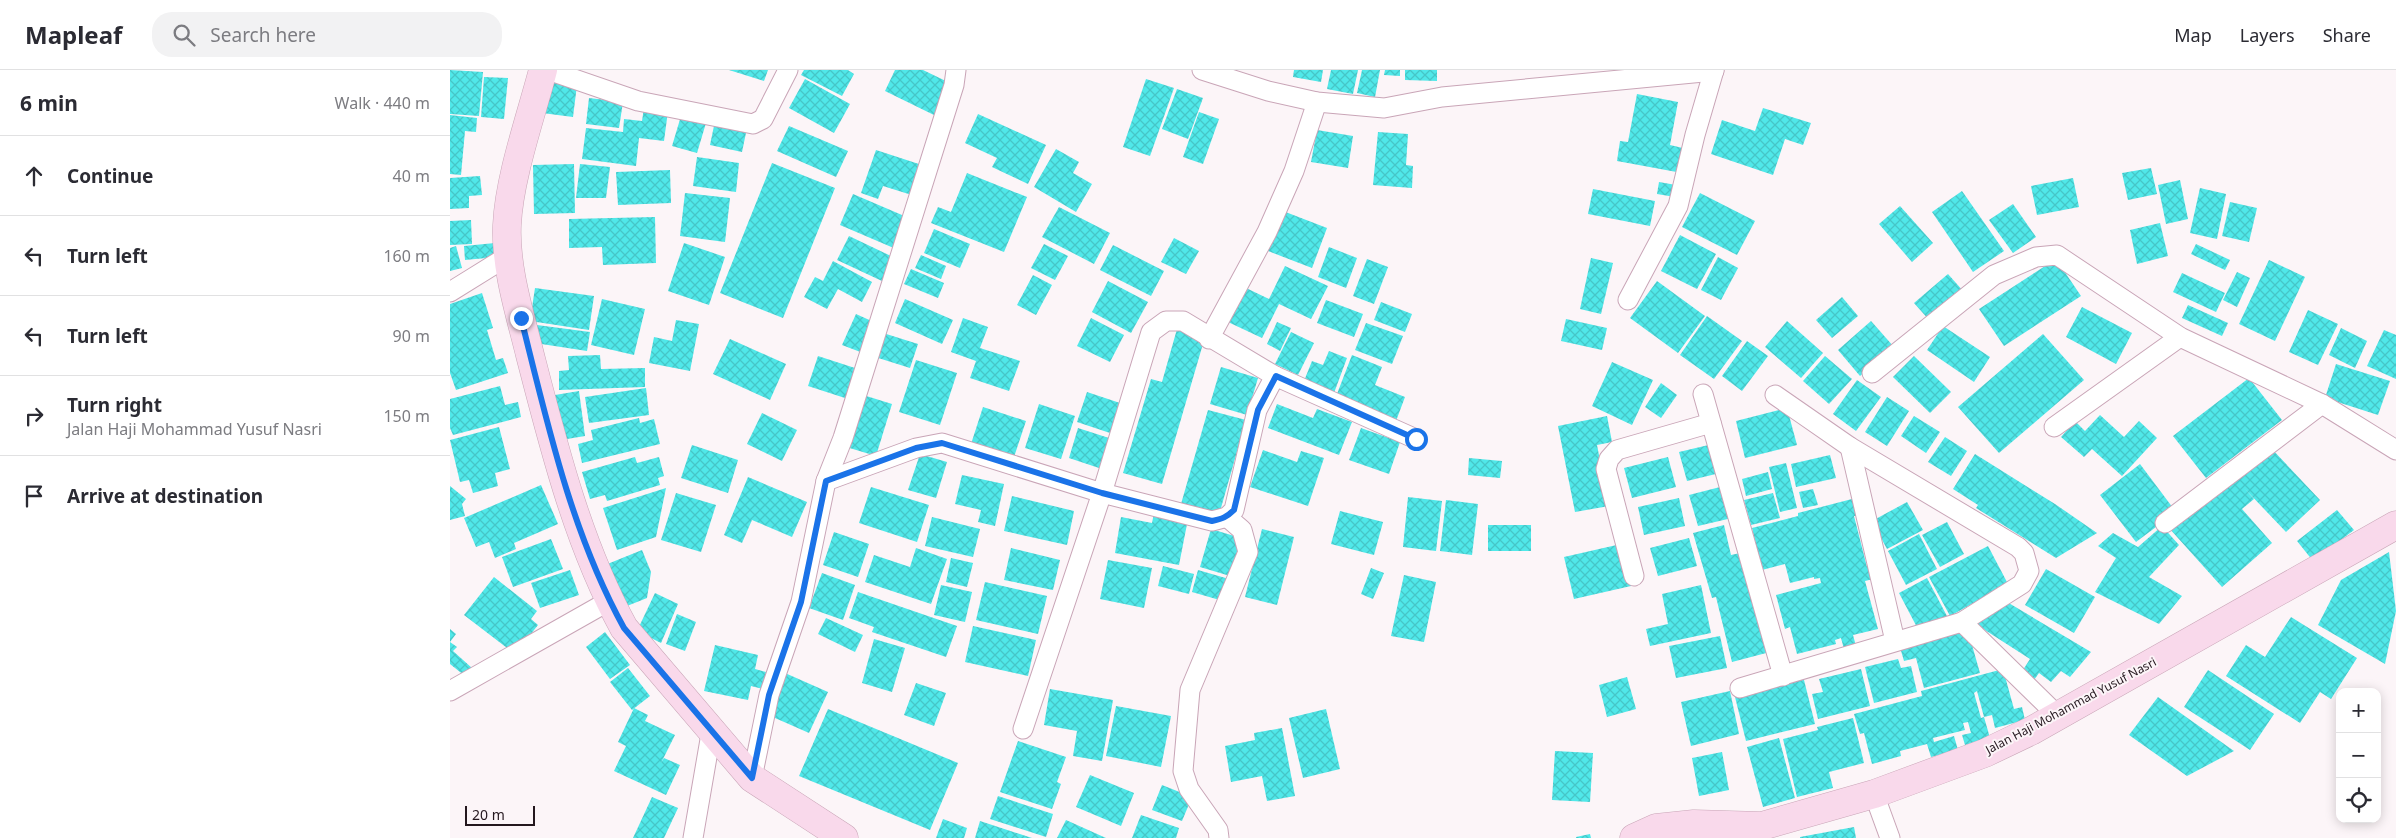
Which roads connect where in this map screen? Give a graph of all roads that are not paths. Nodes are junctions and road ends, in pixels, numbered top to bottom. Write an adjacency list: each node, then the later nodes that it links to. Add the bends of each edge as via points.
1 (543, 70): 8 (street, via 511,192)
2 (548, 70): 3 (street, via 638,101 753,124 763,119)
3 (788, 70)
4 (956, 70): 23 (street, via 843,438)
5 (1202, 70): 7 (street, via 1268,91)
6 (1714, 70): 7 (street, via 1442,98 1384,108); 10 (street, via 1678,206)
7 (1317, 102): 12 (street, via 1294,171 1267,232)
8 (508, 256): 9 (street); 29 (street, via 554,448)
9 (450, 292)
10 (1628, 300)
11 (2180, 337): 13 (street, via 2057,255 2036,256 1994,275); 17 (street); 19 (street)
12 (1209, 339): 14 (street); 24 (street, via 1183,321 1166,321 1151,332)
13 (1872, 372)
14 (1276, 376): 20 (street); 25 (street, via 1258,410 1234,510)
15 (1703, 394): 18 (street)
16 (1775, 395): 21 (street)
17 (2322, 404): 22 (street); 26 (street)
18 (1711, 423): 28 (street, via 1617,450 1609,459 1606,469); 32 (street)
19 (2054, 427)
20 (1416, 439)
21 (1850, 448): 30 (street, via 2024,553 2029,570 2022,584); 31 (street)
22 (2396, 450)
23 (826, 481): 24 (street, via 916,448 942,443); 38 (street, via 801,602 769,695)
24 (1102, 493): 25 (street, via 1212,521); 37 (street)
25 (1227, 517): 42 (street, via 1242,530 1248,552 1190,690 1183,771 1188,789 1218,830)
26 (2165, 523)
27 (2396, 525): 35 (street, Jalan Haji Mohammad Yusuf Nasri)
28 (1634, 576)
29 (609, 601): 34 (street); 36 (street, via 624,628)
30 (1962, 622): 31 (street); 35 (street)
31 (1895, 641): 32 (street)
32 (1783, 676): 33 (street)
33 (1740, 688)
34 (450, 691)
35 (2058, 716): 39 (street, Jalan Haji Mohammad Yusuf Nasri, via 1985,753)
36 (712, 728): 38 (street); 41 (street)
37 (1023, 729)
38 (752, 778): 40 (street)
39 (1874, 794): 43 (street, Jalan Haji Mohammad Yusuf Nasri, via 1762,826 1694,824 1656,828); 44 (street)
40 (839, 837)
41 (693, 838)
42 (1219, 838)
43 (1634, 838)
44 (1890, 838)

